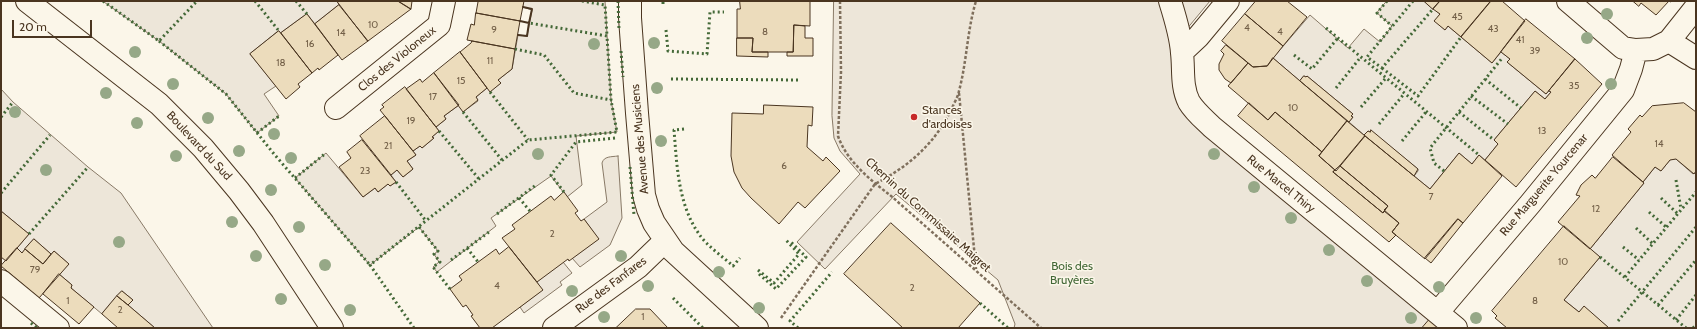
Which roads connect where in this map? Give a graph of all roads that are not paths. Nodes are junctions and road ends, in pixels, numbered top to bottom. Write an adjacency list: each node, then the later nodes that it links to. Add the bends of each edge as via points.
1 (27, 1): 17 (street, Boulevard du Sud, via 159,104 203,148 263,222)
2 (444, 1): 12 (street, Clos des Violoneux, via 439,25)
3 (630, 1): 13 (street, Avenue des Musiciens, via 644,195 654,223)
4 (1170, 1): 10 (street, Rue Marcel Thiry)
5 (1228, 1): 10 (street)
6 (1568, 1): 9 (street, via 1623,48)
7 (1696, 7): 8 (street)
8 (1669, 41): 9 (street, via 1653,49); 11 (street)
9 (1636, 50): 15 (street, Rue Marguerite Yourcenar, via 1623,90)
10 (1182, 52): 15 (street, Rue Marcel Thiry, via 1182,75 1186,92 1189,102 1197,112)
11 (1696, 58)
12 (336, 108)
13 (665, 241): 18 (street, Rue des Fanfares, via 638,267); 19 (street, Avenue des Musiciens)
14 (1, 281): 16 (street)
15 (1438, 312): 20 (street, Rue Marcel Thiry)
16 (58, 328)
17 (332, 328)
18 (554, 328)
19 (757, 328)
20 (1456, 328)

